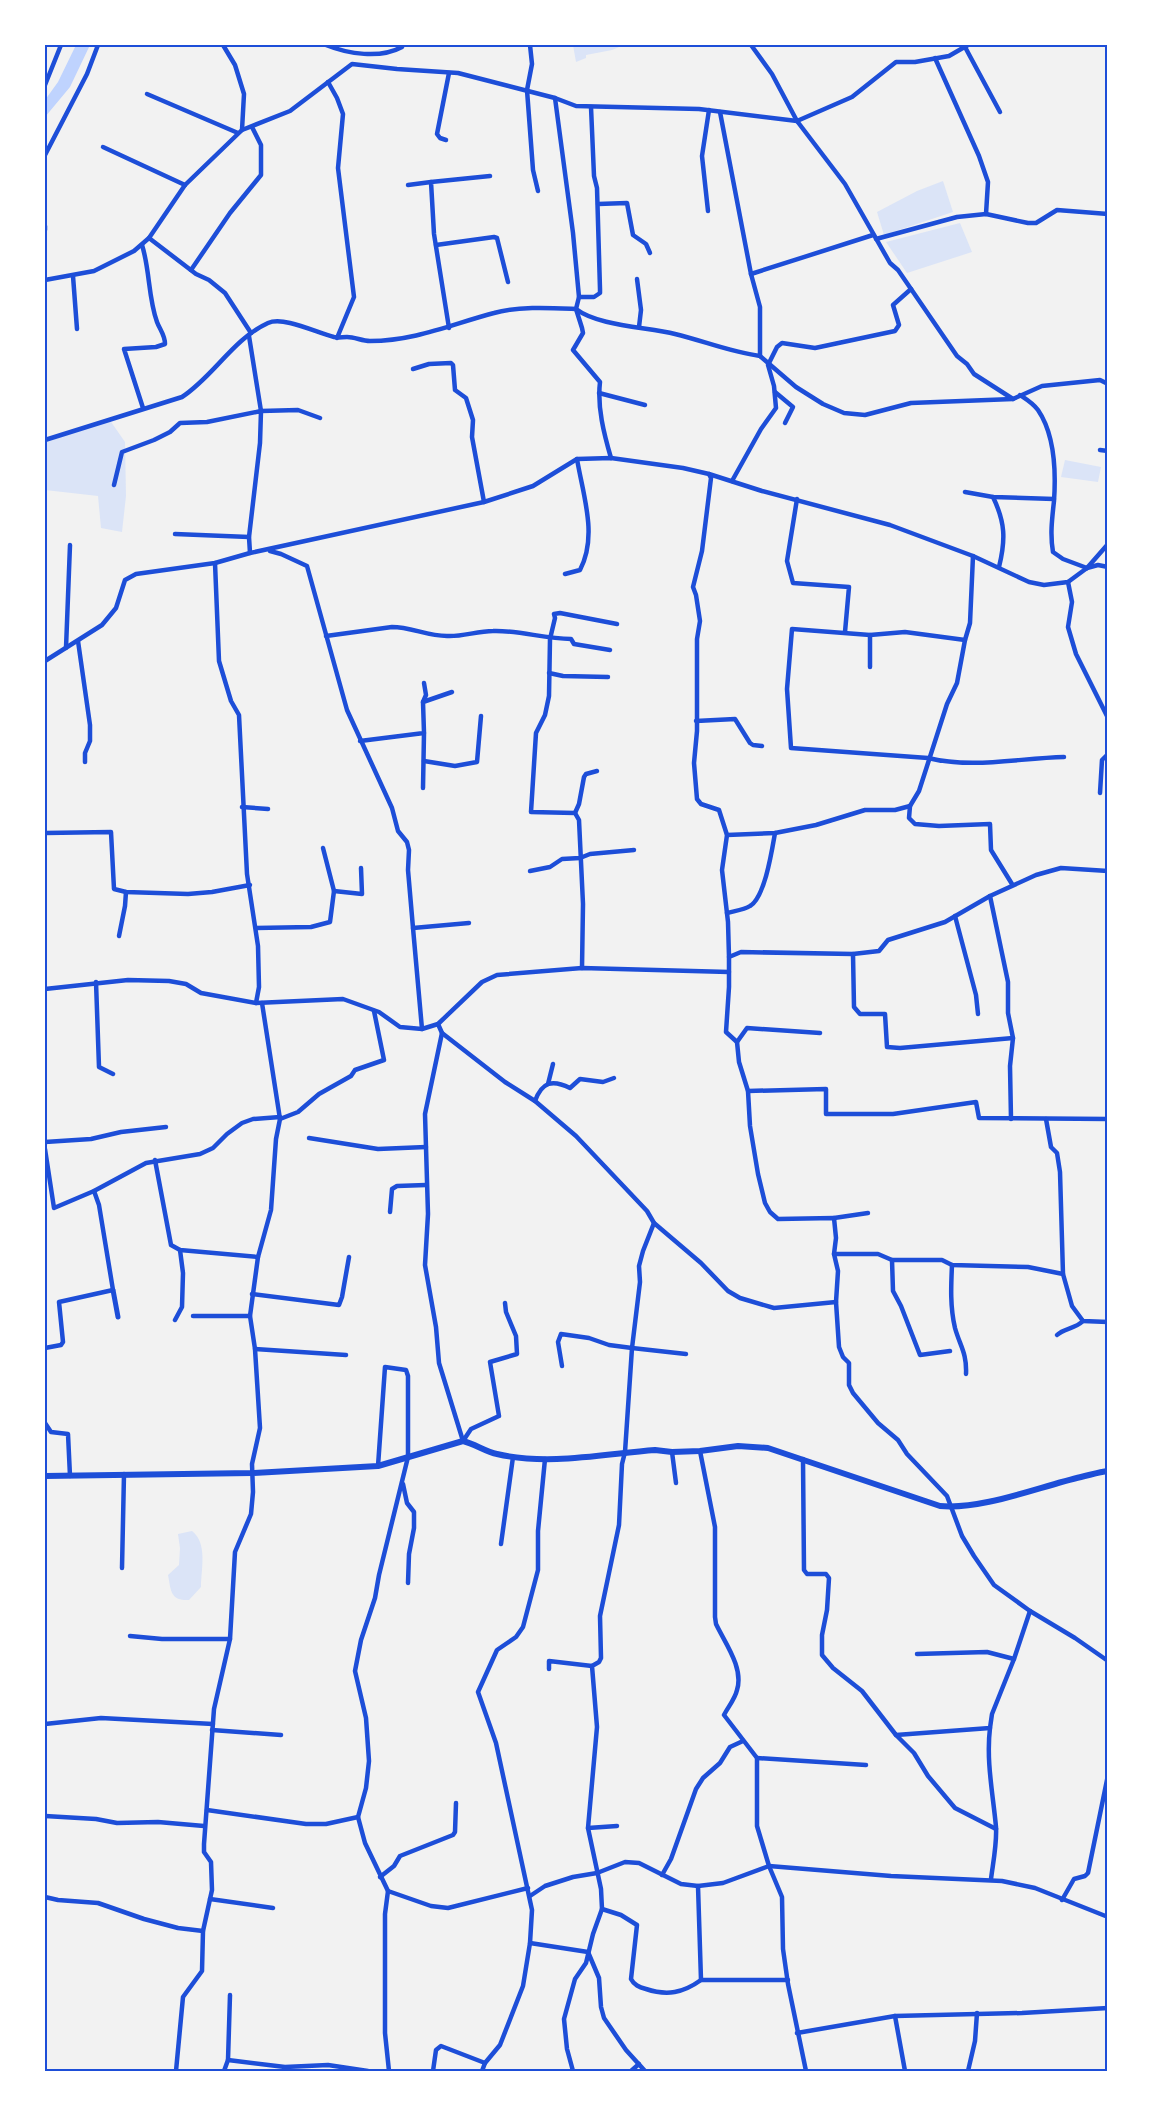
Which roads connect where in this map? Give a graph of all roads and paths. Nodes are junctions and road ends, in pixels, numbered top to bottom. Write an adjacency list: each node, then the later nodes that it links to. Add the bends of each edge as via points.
1 (61, 45): 14 (street)
2 (98, 45): 27 (street)
3 (223, 45): 24 (street, via 235,65 243,94)
4 (326, 45): 9 (street)
5 (401, 45): 9 (street, via 400,49 386,53)
6 (530, 45): 15 (street, via 532,64)
7 (751, 45): 22 (street)
8 (966, 46): 10 (street, via 950,56); 21 (street)
9 (358, 53): 11 (street)
10 (935, 58): 22 (street, via 896,62 852,97); 35 (street, via 988,183)
11 (352, 64): 12 (street); 13 (street)
12 (449, 73): 15 (street); 25 (street, via 437,134)
13 (328, 82): 23 (street, via 290,111); 55 (street, via 344,114 338,168 354,297)
14 (45, 85)
15 (527, 90): 17 (street); 32 (street)
16 (147, 94): 24 (street)
17 (555, 98): 18 (street); 49 (street)
18 (591, 107): 19 (street); 33 (street)
19 (709, 110): 20 (street); 34 (street, via 702,156)
20 (720, 112): 22 (street); 43 (street)
21 (1000, 112)
22 (797, 121): 37 (street, via 845,184)
23 (252, 127): 24 (street); 42 (street, via 261,145 261,175)
24 (240, 131): 30 (street)
25 (446, 140)
26 (104, 147): 30 (street)
27 (45, 155)
28 (490, 176): 29 (street)
29 (431, 182): 31 (street); 40 (street)
30 (185, 185): 38 (street)
31 (408, 185)
32 (538, 191)
33 (598, 204): 41 (street, via 627,203 633,235 646,244); 49 (street, via 600,293)
34 (708, 211)
35 (986, 214): 36 (street, via 1036,223 1057,210); 37 (street)
36 (1108, 214)
37 (874, 237): 43 (street); 48 (street)
38 (149, 238): 39 (street); 42 (street)
39 (142, 245): 44 (street, via 118,261); 65 (street, via 154,309 165,337 165,344 156,347 124,349)
40 (436, 245): 47 (street, via 497,238); 52 (street)
41 (650, 253)
42 (191, 270): 54 (street, via 225,293)
43 (751, 274): 56 (street, via 760,307)
44 (73, 276): 46 (street); 53 (street)
45 (637, 279): 51 (street)
46 (45, 280)
47 (508, 282)
48 (911, 289): 57 (street, via 893,304 899,326 895,331 815,348 782,343); 63 (street, via 957,356 974,374)
49 (579, 297): 50 (street)
50 (576, 309): 51 (street); 52 (street, via 495,312); 61 (street, via 583,333 573,350 599,381)
51 (639, 327): 56 (street)
52 (449, 328): 55 (street, via 388,340)
53 (77, 329)
54 (250, 335): 55 (street, via 270,322 302,326); 65 (street, via 197,388 182,398); 66 (street)
55 (337, 338)
56 (760, 356): 57 (street)
57 (768, 365): 60 (street); 63 (street, via 796,387 844,413 865,415 931,401)
58 (413, 369): 81 (street, via 441,362 453,365 455,390 466,398 473,420 472,437)
59 (1108, 384): 62 (street, via 1100,380 1042,386)
60 (775, 392): 68 (street, via 793,407); 75 (street, via 776,408)
61 (599, 393): 64 (street); 72 (street)
62 (1020, 395): 63 (street); 80 (street, via 1038,410 1045,425 1053,453)
63 (1012, 399)
64 (645, 405)
65 (143, 408): 69 (street)
66 (262, 414): 67 (street, via 274,409 298,410); 76 (street, via 180,423 170,432 122,452); 83 (street)
67 (320, 418)
68 (785, 423)
69 (45, 440)
70 (1100, 450): 71 (street)
71 (1108, 452)
72 (611, 458): 73 (street); 74 (street)
73 (577, 459): 81 (street, via 533,486); 93 (street, via 589,546 580,570)
74 (709, 474): 75 (street); 113 (street, via 706,525 693,587 700,621)
75 (732, 481): 79 (street)
76 (114, 485)
77 (966, 492): 78 (street)
78 (993, 497): 80 (street); 90 (street, via 1002,515 1004,532)
79 (797, 499): 88 (street, via 891,525); 96 (street, via 787,561 793,582 849,587)
80 (1054, 499): 92 (street, via 1053,552)
81 (484, 502): 86 (street)
82 (175, 534): 83 (street)
83 (249, 537): 87 (street)
84 (1108, 544): 92 (street)
85 (70, 545): 102 (street)
86 (267, 550): 87 (street); 98 (street, via 306,566)
87 (250, 553): 89 (street)
88 (973, 556): 90 (street); 100 (street, via 970,623)
89 (214, 563): 101 (street, via 129,577 112,614 97,630); 126 (street, via 219,661 239,715)
90 (999, 567): 94 (street, via 1029,582)
91 (1108, 567): 92 (street)
92 (1087, 568): 94 (street)
93 (565, 574)
94 (1068, 582): 112 (street, via 1072,602 1068,627 1073,645)
95 (617, 624): 99 (street, via 554,614)
96 (845, 632): 97 (street); 119 (street, via 792,629 787,689 791,748)
97 (870, 635): 100 (street, via 905,632); 105 (street)
98 (326, 636): 99 (street, via 403,627 448,637 491,631); 115 (street)
99 (550, 639): 103 (street, via 571,639 574,644); 106 (street)
100 (965, 640): 119 (street, via 957,682)
101 (78, 641): 102 (street); 121 (street, via 90,725)
102 (66, 648): 104 (street)
103 (610, 650)
104 (45, 661)
105 (870, 667)
106 (549, 673): 107 (street); 128 (street, via 545,715 536,733 530,809 532,814)
107 (608, 677)
108 (424, 683): 110 (street)
109 (452, 692): 110 (street)
110 (423, 702): 114 (street)
111 (481, 716): 120 (street, via 477,762 455,766)
112 (1108, 718)
113 (696, 721): 116 (street, via 735,719 750,743); 131 (street, via 697,799 719,810)
114 (424, 733): 115 (street); 120 (street)
115 (360, 741): 149 (street, via 392,808 398,831 407,842)
116 (762, 746)
117 (1108, 754): 124 (street, via 1102,760)
118 (1064, 757): 119 (street, via 962,763)
119 (928, 758): 125 (street, via 919,791)
120 (424, 761): 123 (street)
121 (85, 762)
122 (597, 771): 128 (street, via 584,777)
123 (423, 788)
124 (1100, 793)
125 (910, 806): 130 (street, via 865,810); 138 (street, via 909,819 915,824 990,825 992,850)
126 (242, 807): 127 (street); 139 (street)
127 (268, 809)
128 (575, 813): 134 (street, via 579,820)
129 (45, 833): 141 (street, via 111,832 114,889)
130 (775, 833): 131 (street); 143 (street, via 757,899 748,908)
131 (727, 835): 143 (street, via 722,870)
132 (323, 848): 140 (street)
133 (634, 850): 134 (street)
134 (580, 858): 136 (street, via 562,859 550,867); 153 (street)
135 (361, 868): 140 (street, via 362,894)
136 (531, 871)
137 (1108, 871): 138 (street, via 1061,868)
138 (1012, 884): 142 (street)
139 (250, 885): 141 (street, via 188,894); 148 (street)
140 (334, 891): 146 (street)
141 (126, 892): 150 (street)
142 (990, 896): 144 (street); 164 (street, via 1008,982 1008,1013)
143 (727, 913): 152 (street)
144 (955, 916): 151 (street, via 888,940 879,951); 159 (street)
145 (337, 920): 146 (street)
146 (330, 922): 148 (street, via 310,927)
147 (469, 923): 149 (street)
148 (256, 928): 157 (street)
149 (413, 928): 161 (street)
150 (119, 936)
151 (853, 954): 152 (street, via 741,952); 164 (street, via 854,1007 860,1014 885,1014 887,1047)
152 (729, 957): 154 (street)
153 (582, 968): 154 (street); 160 (street, via 497,975 482,982)
154 (729, 972): 165 (street, via 726,1032)
155 (96, 982): 156 (street); 157 (street, via 169,981 186,984 201,993); 167 (street, via 99,1067)
156 (45, 989)
157 (259, 1003): 158 (street, via 343,999); 172 (street)
158 (374, 1011): 161 (street, via 399,1027); 172 (street, via 384,1059 355,1070 298,1112)
159 (978, 1014)
160 (438, 1024): 161 (street); 162 (street)
161 (422, 1029)
162 (442, 1033): 171 (street); 179 (street, via 425,1114)
163 (820, 1033): 165 (street, via 747,1028)
164 (1014, 1038): 173 (street)
165 (737, 1042): 170 (street)
166 (553, 1064): 169 (street)
167 (112, 1074)
168 (614, 1078): 169 (street, via 603,1082 580,1079 570,1088)
169 (548, 1084): 171 (street, via 542,1086)
170 (748, 1091): 173 (street, via 826,1089 826,1114 893,1114 976,1102 979,1119); 186 (street, via 758,1174 770,1212 778,1219)
171 (535, 1101): 187 (street, via 576,1136)
172 (280, 1118): 181 (street, via 242,1123 200,1155); 190 (street, via 271,1209)
173 (1011, 1119): 174 (street)
174 (1046, 1119): 175 (street); 194 (street, via 1060,1172)
175 (1108, 1119)
176 (166, 1127): 178 (street)
177 (309, 1138): 179 (street, via 378,1149)
178 (45, 1142)
179 (426, 1147): 182 (street)
180 (45, 1149): 183 (street, via 54,1208)
181 (155, 1160): 183 (street); 188 (street, via 171,1245)
182 (426, 1185): 184 (street, via 392,1189); 215 (street, via 426,1265 431,1308 439,1363)
183 (94, 1191): 195 (street)
184 (390, 1212)
185 (867, 1213): 186 (street)
186 (834, 1218): 189 (street)
187 (654, 1223): 197 (street, via 740,1298 774,1308); 208 (street, via 639,1266)
188 (180, 1250): 190 (street); 202 (street, via 182,1307)
189 (834, 1254): 192 (street, via 878,1254); 197 (street, via 838,1271)
190 (258, 1257): 196 (street)
191 (349, 1257): 196 (street, via 339,1305)
192 (892, 1260): 193 (street, via 942,1260); 209 (street, via 892,1291 920,1355)
193 (952, 1265): 194 (street, via 1028,1267); 213 (street, via 954,1317 967,1360)
194 (1063, 1274): 203 (street, via 1072,1306)
195 (113, 1290): 201 (street); 206 (street, via 59,1302 63,1342)
196 (252, 1294): 200 (street)
197 (836, 1302): 231 (street, via 839,1347 849,1363 849,1385 878,1423 947,1496)
198 (505, 1303): 215 (street, via 516,1336 517,1354 490,1362 499,1416 471,1429)
199 (193, 1316): 200 (street)
200 (250, 1316): 207 (street)
201 (119, 1320)
202 (175, 1320)
203 (1083, 1322): 204 (street); 205 (street)
204 (1108, 1322)
205 (1057, 1335)
206 (45, 1348)
207 (255, 1348): 211 (street); 225 (street, via 260,1428)
208 (632, 1348): 210 (street); 212 (street, via 561,1334 558,1342); 217 (street)
209 (950, 1351)
210 (686, 1354)
211 (346, 1355)
212 (562, 1366)
213 (966, 1374)
214 (45, 1423): 228 (street, via 51,1432 68,1434)
215 (463, 1440): 219 (main road); 220 (main road)
216 (700, 1451): 218 (main road); 222 (main road, via 751,1446); 248 (street, via 715,1527 716,1624 739,1679 724,1715)
217 (625, 1452): 218 (main road); 221 (main road); 241 (street, via 619,1525 600,1616 601,1658)
218 (672, 1452): 230 (street)
219 (408, 1457): 223 (main road); 223 (street, via 408,1376 401,1368 385,1367); 229 (street)
220 (513, 1457): 221 (main road); 232 (street)
221 (545, 1459): 266 (street, via 538,1570 523,1627 497,1650 478,1695 496,1743)
222 (803, 1459): 231 (main road); 247 (street, via 804,1570 807,1574 826,1574 828,1582 822,1655 862,1691)
223 (378, 1466): 225 (main road)
224 (1108, 1471): 231 (main road, via 1012,1496)
225 (252, 1473): 226 (main road); 237 (street, via 251,1514 235,1552)
226 (124, 1474): 228 (main road); 233 (street)
227 (45, 1476): 228 (main road)
228 (70, 1476)
229 (402, 1481): 234 (street, via 407,1503 414,1512); 255 (street, via 355,1671 366,1718 369,1761)
230 (676, 1483)
231 (950, 1507): 235 (street, via 962,1536 994,1585)
232 (501, 1544)
233 (122, 1568)
234 (408, 1583)
235 (1030, 1611): 239 (street); 240 (street)
236 (130, 1636): 237 (street)
237 (230, 1640): 244 (street, via 215,1700)
238 (917, 1654): 239 (street, via 987,1652)
239 (1014, 1659): 245 (street)
240 (1108, 1661)
241 (592, 1666): 242 (street, via 549,1661); 258 (street, via 597,1727)
242 (549, 1669)
243 (45, 1724): 244 (street, via 101,1718)
244 (213, 1727): 246 (street); 253 (street)
245 (990, 1728): 247 (street); 259 (street)
246 (280, 1735)
247 (896, 1735): 259 (street, via 955,1808)
248 (743, 1741): 249 (street); 262 (street, via 730,1747 696,1789)
249 (757, 1758): 250 (street); 260 (street, via 757,1826)
250 (866, 1765)
251 (1108, 1775): 271 (street, via 1088,1873 1074,1880)
252 (456, 1803): 263 (street, via 453,1835 400,1856)
253 (207, 1810): 255 (street, via 306,1824); 256 (street)
254 (45, 1816): 256 (street)
255 (358, 1817): 263 (street)
256 (204, 1826): 270 (street, via 204,1852 213,1869)
257 (616, 1826): 258 (street)
258 (588, 1828): 261 (street)
259 (996, 1829): 264 (street)
260 (769, 1866): 264 (street); 265 (street, via 723,1883); 279 (street, via 782,1897)
261 (597, 1873): 262 (street, via 632,1862); 268 (street, via 545,1886); 273 (street)
262 (662, 1875): 265 (street, via 681,1884)
263 (380, 1877): 267 (street)
264 (992, 1879): 271 (street, via 1035,1888)
265 (698, 1886): 278 (street)
266 (528, 1888): 267 (street, via 448,1908); 268 (street)
267 (388, 1891): 291 (street, via 385,2033)
268 (530, 1896): 276 (street)
269 (45, 1897): 275 (street, via 98,1902 144,1919)
270 (210, 1899): 272 (street); 275 (street)
271 (1062, 1900): 274 (street)
272 (273, 1908)
273 (602, 1909): 277 (street); 278 (street, via 638,1925 633,1983 666,1994 691,1988)
274 (1108, 1917)
275 (203, 1931): 288 (street, via 202,1971 183,1997)
276 (530, 1943): 277 (street); 286 (street, via 518,2003 500,2045)
277 (588, 1952): 287 (street, via 599,1978 604,2018); 294 (street, via 586,1964 575,1979 564,2019)
278 (701, 1980): 279 (street)
279 (788, 1980): 284 (street)
280 (230, 1995): 285 (street)
281 (1108, 2008): 282 (street)
282 (977, 2013): 283 (street); 299 (street)
283 (895, 2016): 284 (street); 298 (street)
284 (797, 2033): 297 (street)
285 (228, 2060): 289 (street); 290 (street)
286 (485, 2063): 292 (street, via 441,2046 436,2050); 293 (street)
287 (639, 2064): 295 (street); 296 (street)
288 (176, 2071)
289 (224, 2071)
290 (368, 2071)
291 (389, 2071)
292 (433, 2071)
293 (482, 2071)
294 (573, 2071)
295 (631, 2071)
296 (645, 2071)
297 (806, 2071)
298 (905, 2071)
299 (968, 2071)

